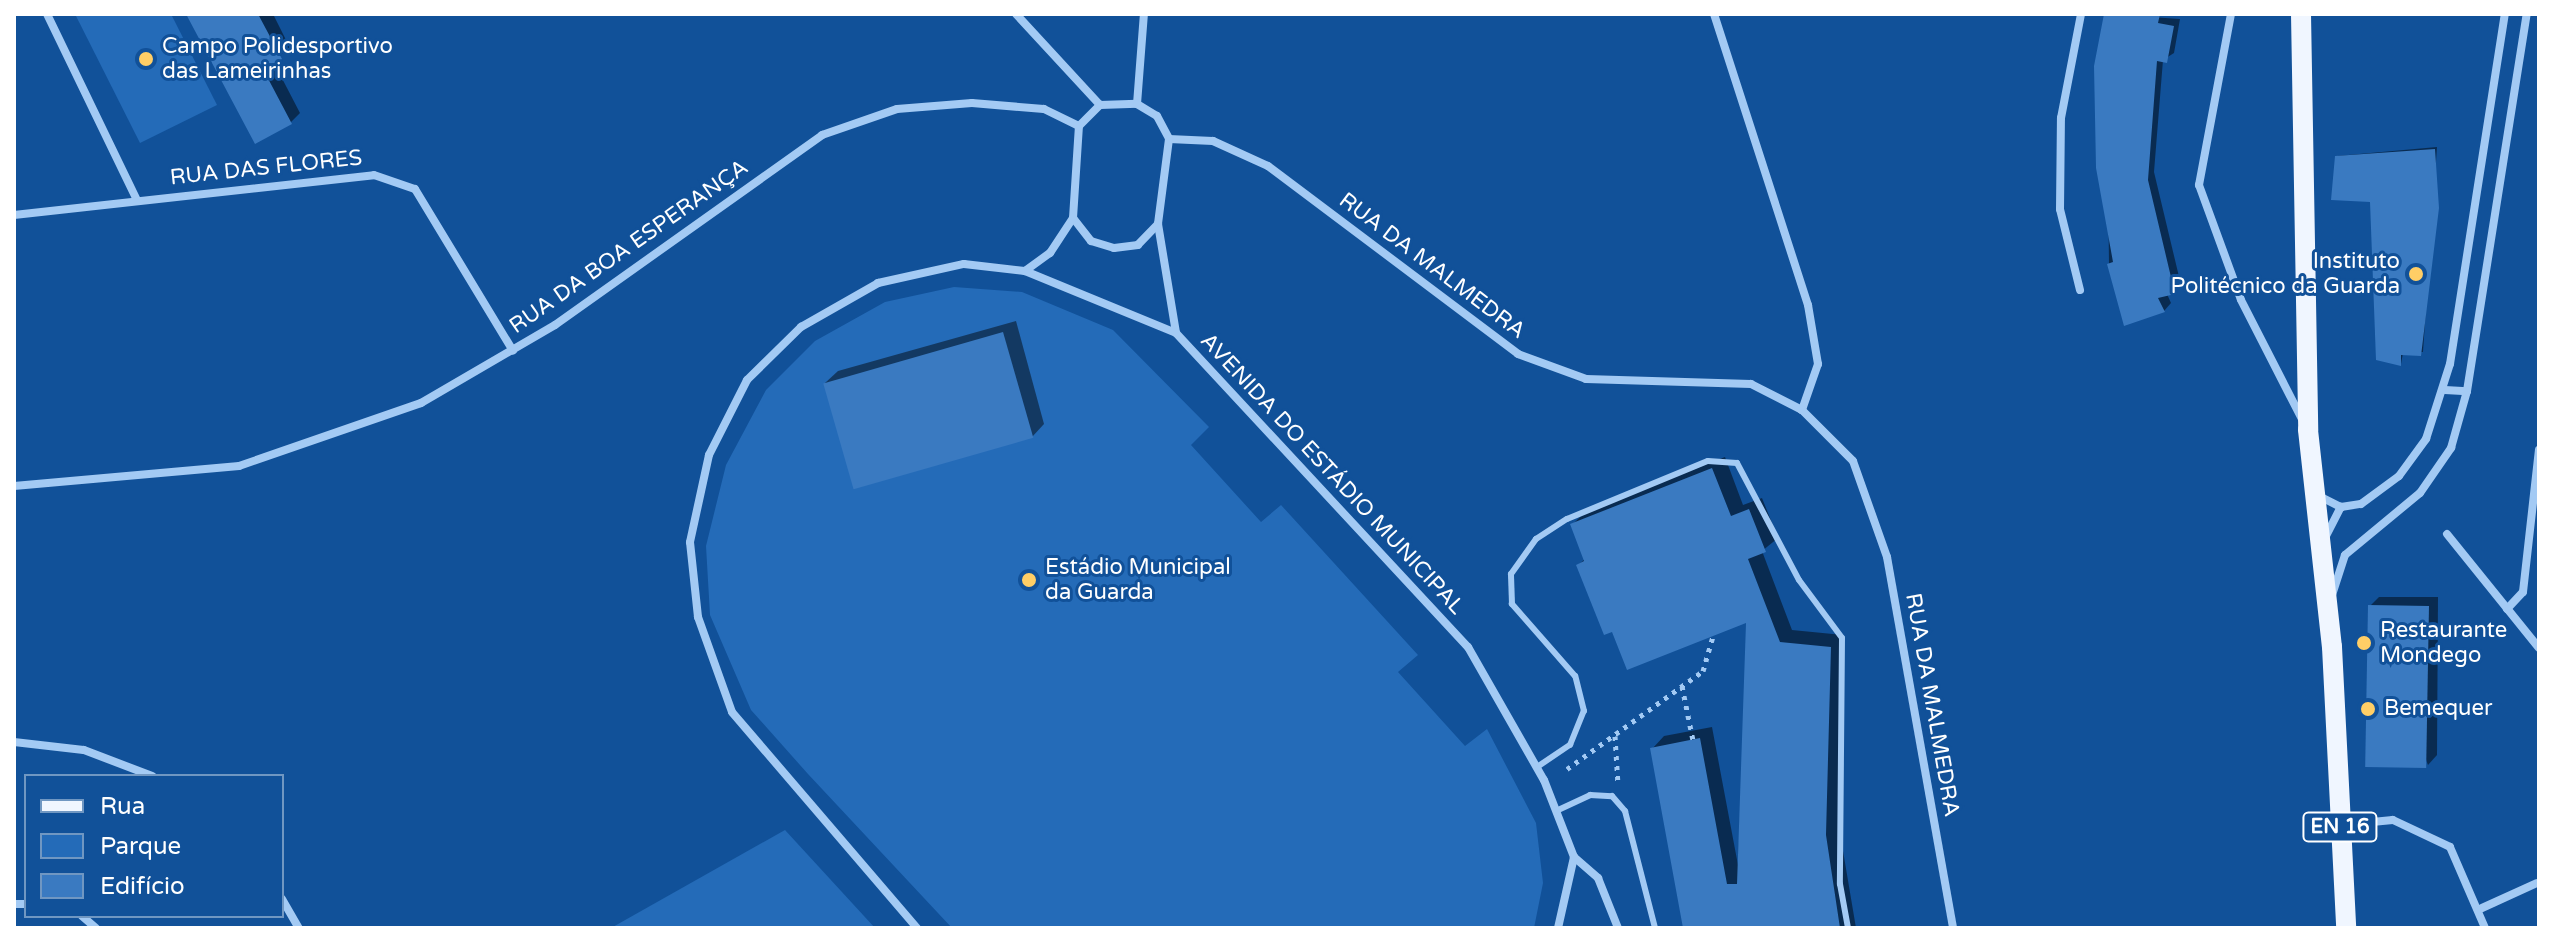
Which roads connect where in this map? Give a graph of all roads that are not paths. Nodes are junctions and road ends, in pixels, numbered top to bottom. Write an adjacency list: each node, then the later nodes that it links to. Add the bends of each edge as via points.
1 (47, 14): 14 (street)
2 (1016, 14): 11 (street)
3 (1144, 14): 10 (street)
4 (1714, 14): 24 (street, via 1808,305 1818,364)
5 (2081, 14): 19 (street, via 2061,118 2060,209)
6 (2231, 14): 25 (street, via 2199,185 2241,300)
7 (2301, 14): 25 (main road, EN 16)
8 (2505, 14): 22 (street)
9 (2527, 14): 23 (street)
10 (1137, 104): 11 (street); 13 (street, via 1157,116)
11 (1100, 105): 12 (street)
12 (1079, 126): 16 (street); 21 (street, RUA DA BOA ESPERANÇA, via 1044,109 972,103 897,109 822,135)
13 (1169, 139): 17 (street); 24 (street, RUA DA MALMEDRA, via 1213,141 1268,166 1530,359 1586,379 1751,384)
14 (137, 200): 15 (street, RUA DAS FLORES); 21 (street, RUA DAS FLORES, via 374,175 415,189)
15 (14, 215)
16 (1073, 218): 17 (street, via 1091,241 1114,248 1138,245); 18 (street, via 1050,253)
17 (1158, 224): 20 (street)
18 (1025, 271): 20 (street, AVENIDA DO ESTÁDIO MUNICIPAL); 46 (street, AVENIDA DO ESTÁDIO MUNICIPAL, via 964,264 878,283 801,327 740,393 709,455 690,542 698,617 732,712)
19 (2080, 290)
20 (1176, 333): 37 (street, AVENIDA DO ESTÁDIO MUNICIPAL, via 1468,647)
21 (513, 351): 27 (street, RUA DA BOA ESPERANÇA, via 396,413 239,466)
22 (2445, 390): 23 (street); 29 (street, via 2426,439 2399,476 2361,504)
23 (2467, 391): 32 (street, via 2451,448 2420,493)
24 (1802, 410): 51 (street, RUA DA MALMEDRA, via 1853,461 1887,557)
25 (2308, 430): 28 (main road, EN 16)
26 (2539, 450): 34 (street, via 2523,592)
27 (14, 486)
28 (2316, 494): 29 (street); 31 (main road, EN 16)
29 (2341, 507): 31 (street)
30 (2447, 534): 34 (street)
31 (2321, 545): 32 (street); 33 (main road, EN 16)
32 (2345, 555): 33 (street)
33 (2329, 607): 40 (main road, EN 16)
34 (2507, 609): 35 (street)
35 (2539, 648)
36 (14, 742): 38 (street, via 84,750)
37 (1537, 767): 39 (street, AVENIDA DO ESTÁDIO MUNICIPAL); 50 (lane, via 1570,745 1584,711 1575,676 1512,604 1511,574 1536,539 1567,519 1708,461 1737,463 1799,580 1842,638 1840,884)
38 (147, 774)
39 (1556, 811): 41 (street, AVENIDA DO ESTÁDIO MUNICIPAL); 49 (lane, via 1590,795 1612,796 1625,811)
40 (2340, 825): 44 (street, via 2393,820 2450,847); 52 (main road, EN 16)
41 (1574, 857): 47 (street); 48 (street, AVENIDA DO ESTÁDIO MUNICIPAL, via 1598,878)
42 (2537, 883): 44 (street)
43 (284, 902): 45 (street)
44 (2482, 908): 53 (street)
45 (299, 928)
46 (917, 928)
47 (1558, 928)
48 (1618, 928)
49 (1655, 928)
50 (1848, 928)
51 (1953, 928)
52 (2346, 928)
53 (2485, 928)

